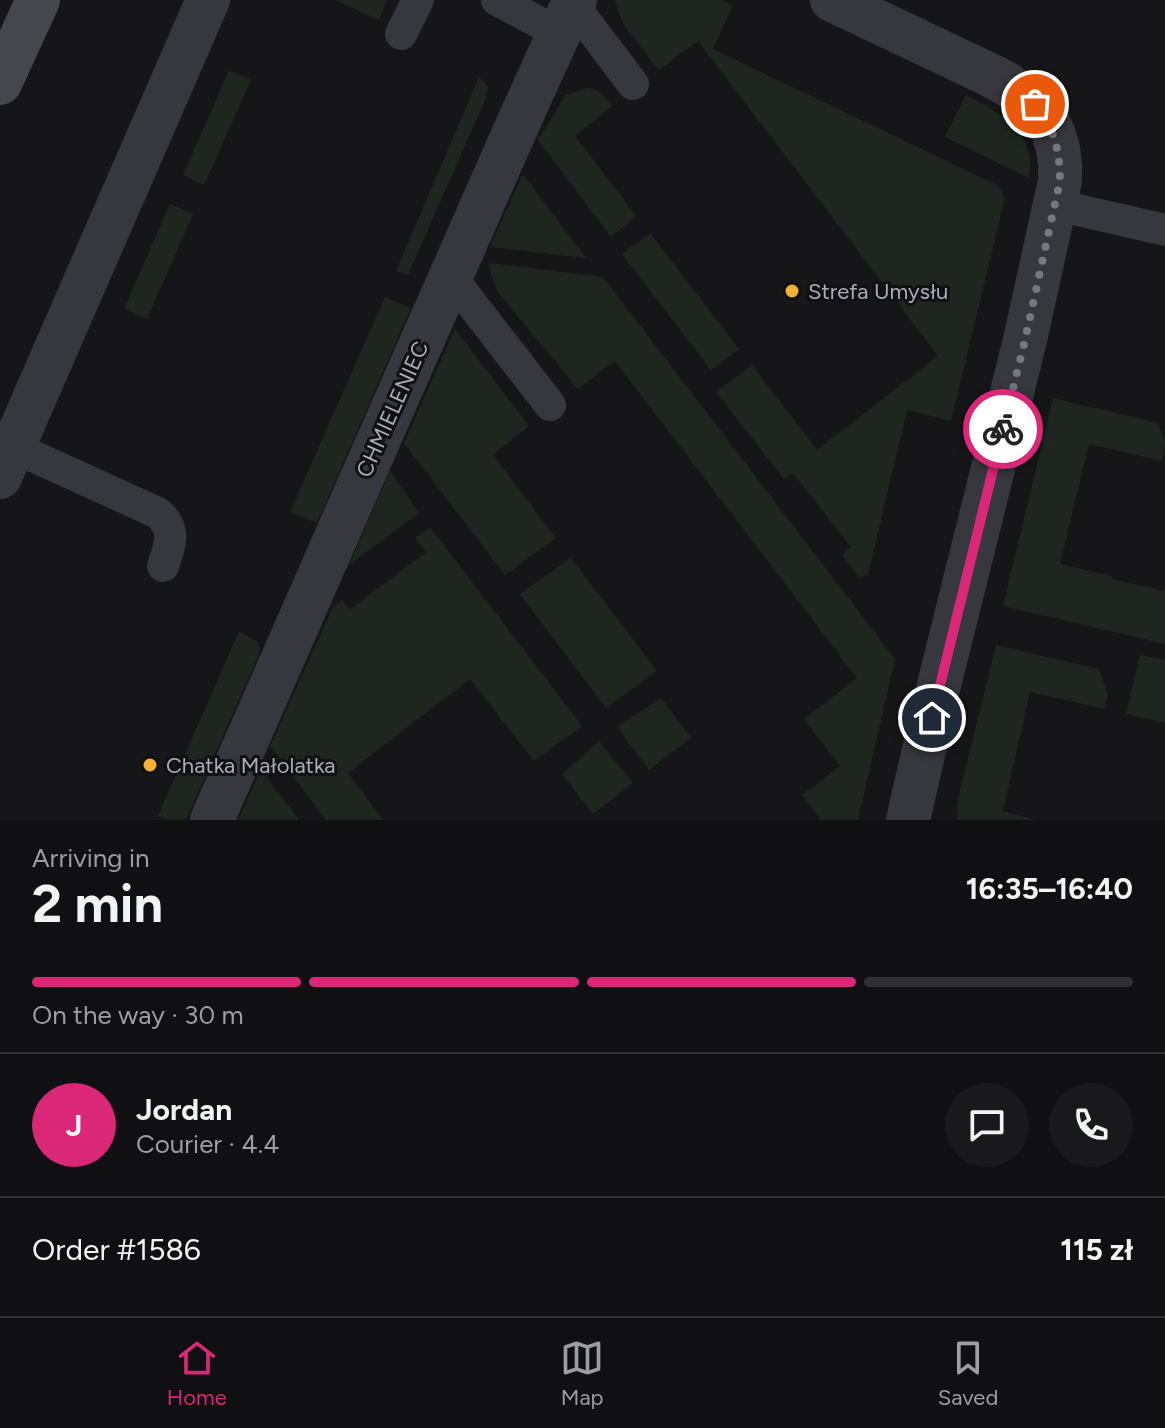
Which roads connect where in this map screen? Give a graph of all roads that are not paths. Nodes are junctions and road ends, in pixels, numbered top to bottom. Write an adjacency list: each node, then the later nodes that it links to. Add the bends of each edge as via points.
1 (38, 0): 8 (main road)
2 (208, 0): 14 (street)
3 (418, 0): 7 (lane)
4 (497, 0): 6 (lane)
5 (832, 0): 10 (street, via 990,75 1035,104 1058,148)
6 (569, 13): 9 (lane); 12 (street, CHMIELENIEC)
7 (401, 34)
8 (0, 83)
9 (633, 84)
10 (1056, 205): 11 (lane); 17 (street)
11 (1165, 230)
12 (451, 277): 13 (lane); 16 (street, CHMIELENIEC)
13 (550, 405)
14 (6, 462): 15 (lane, via 158,513 171,536)
15 (163, 566)
16 (212, 820)
17 (908, 820)

